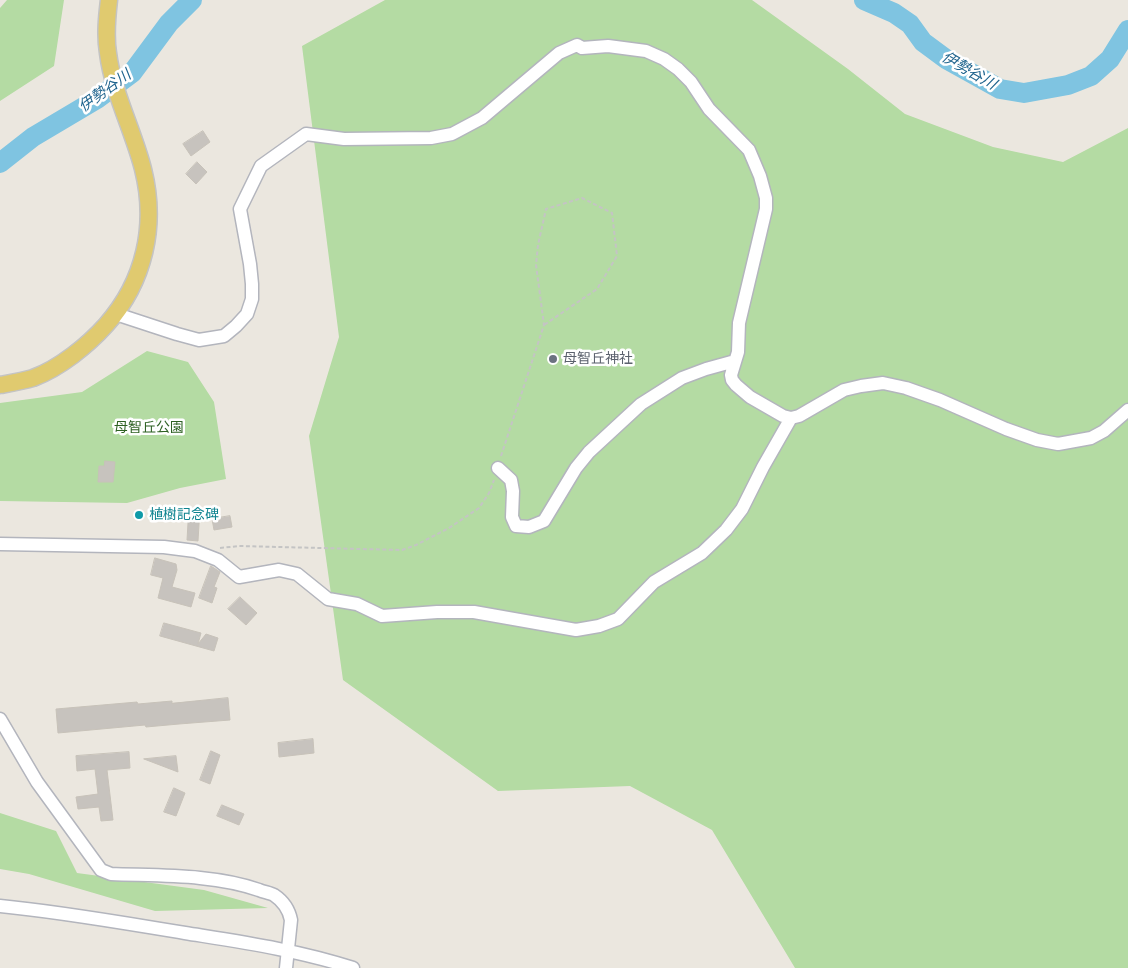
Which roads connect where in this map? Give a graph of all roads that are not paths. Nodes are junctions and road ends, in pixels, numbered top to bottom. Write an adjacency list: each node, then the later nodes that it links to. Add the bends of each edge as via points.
1 (109, 0): 2 (main road, via 107,52 143,168 149,204 149,230 143,258 131,289)
2 (116, 314): 3 (street, via 199,340 224,336 247,314 252,299 250,264 240,209 261,166 306,134 344,140 431,138 452,134 482,118 559,53 577,45 582,48 608,46 646,51 664,58 678,69 709,109 749,150 760,176 766,209 739,323); 4 (main road, via 62,363 34,377)
3 (735, 362): 6 (street, via 732,380 750,396); 7 (street, via 682,378 641,404 589,452 544,522 529,527 516,526 512,516 514,491 511,480)
4 (0, 386)
5 (1128, 410): 6 (street, via 1091,438 1058,444 1037,440 940,400 883,383 844,390)
6 (791, 418): 8 (street, via 742,509 726,530 702,553 654,582 618,618 576,630 474,612 382,616 357,604 328,599 297,574 279,570 239,577 218,560 195,551 158,547)
7 (498, 468)
8 (0, 544)
9 (0, 718): 11 (street, via 37,782 101,870 111,874 222,881 245,885 274,896 286,907 291,920)
10 (0, 906): 11 (street, via 43,910)
11 (287, 950): 12 (street); 13 (street)
12 (286, 968)
13 (352, 968)

